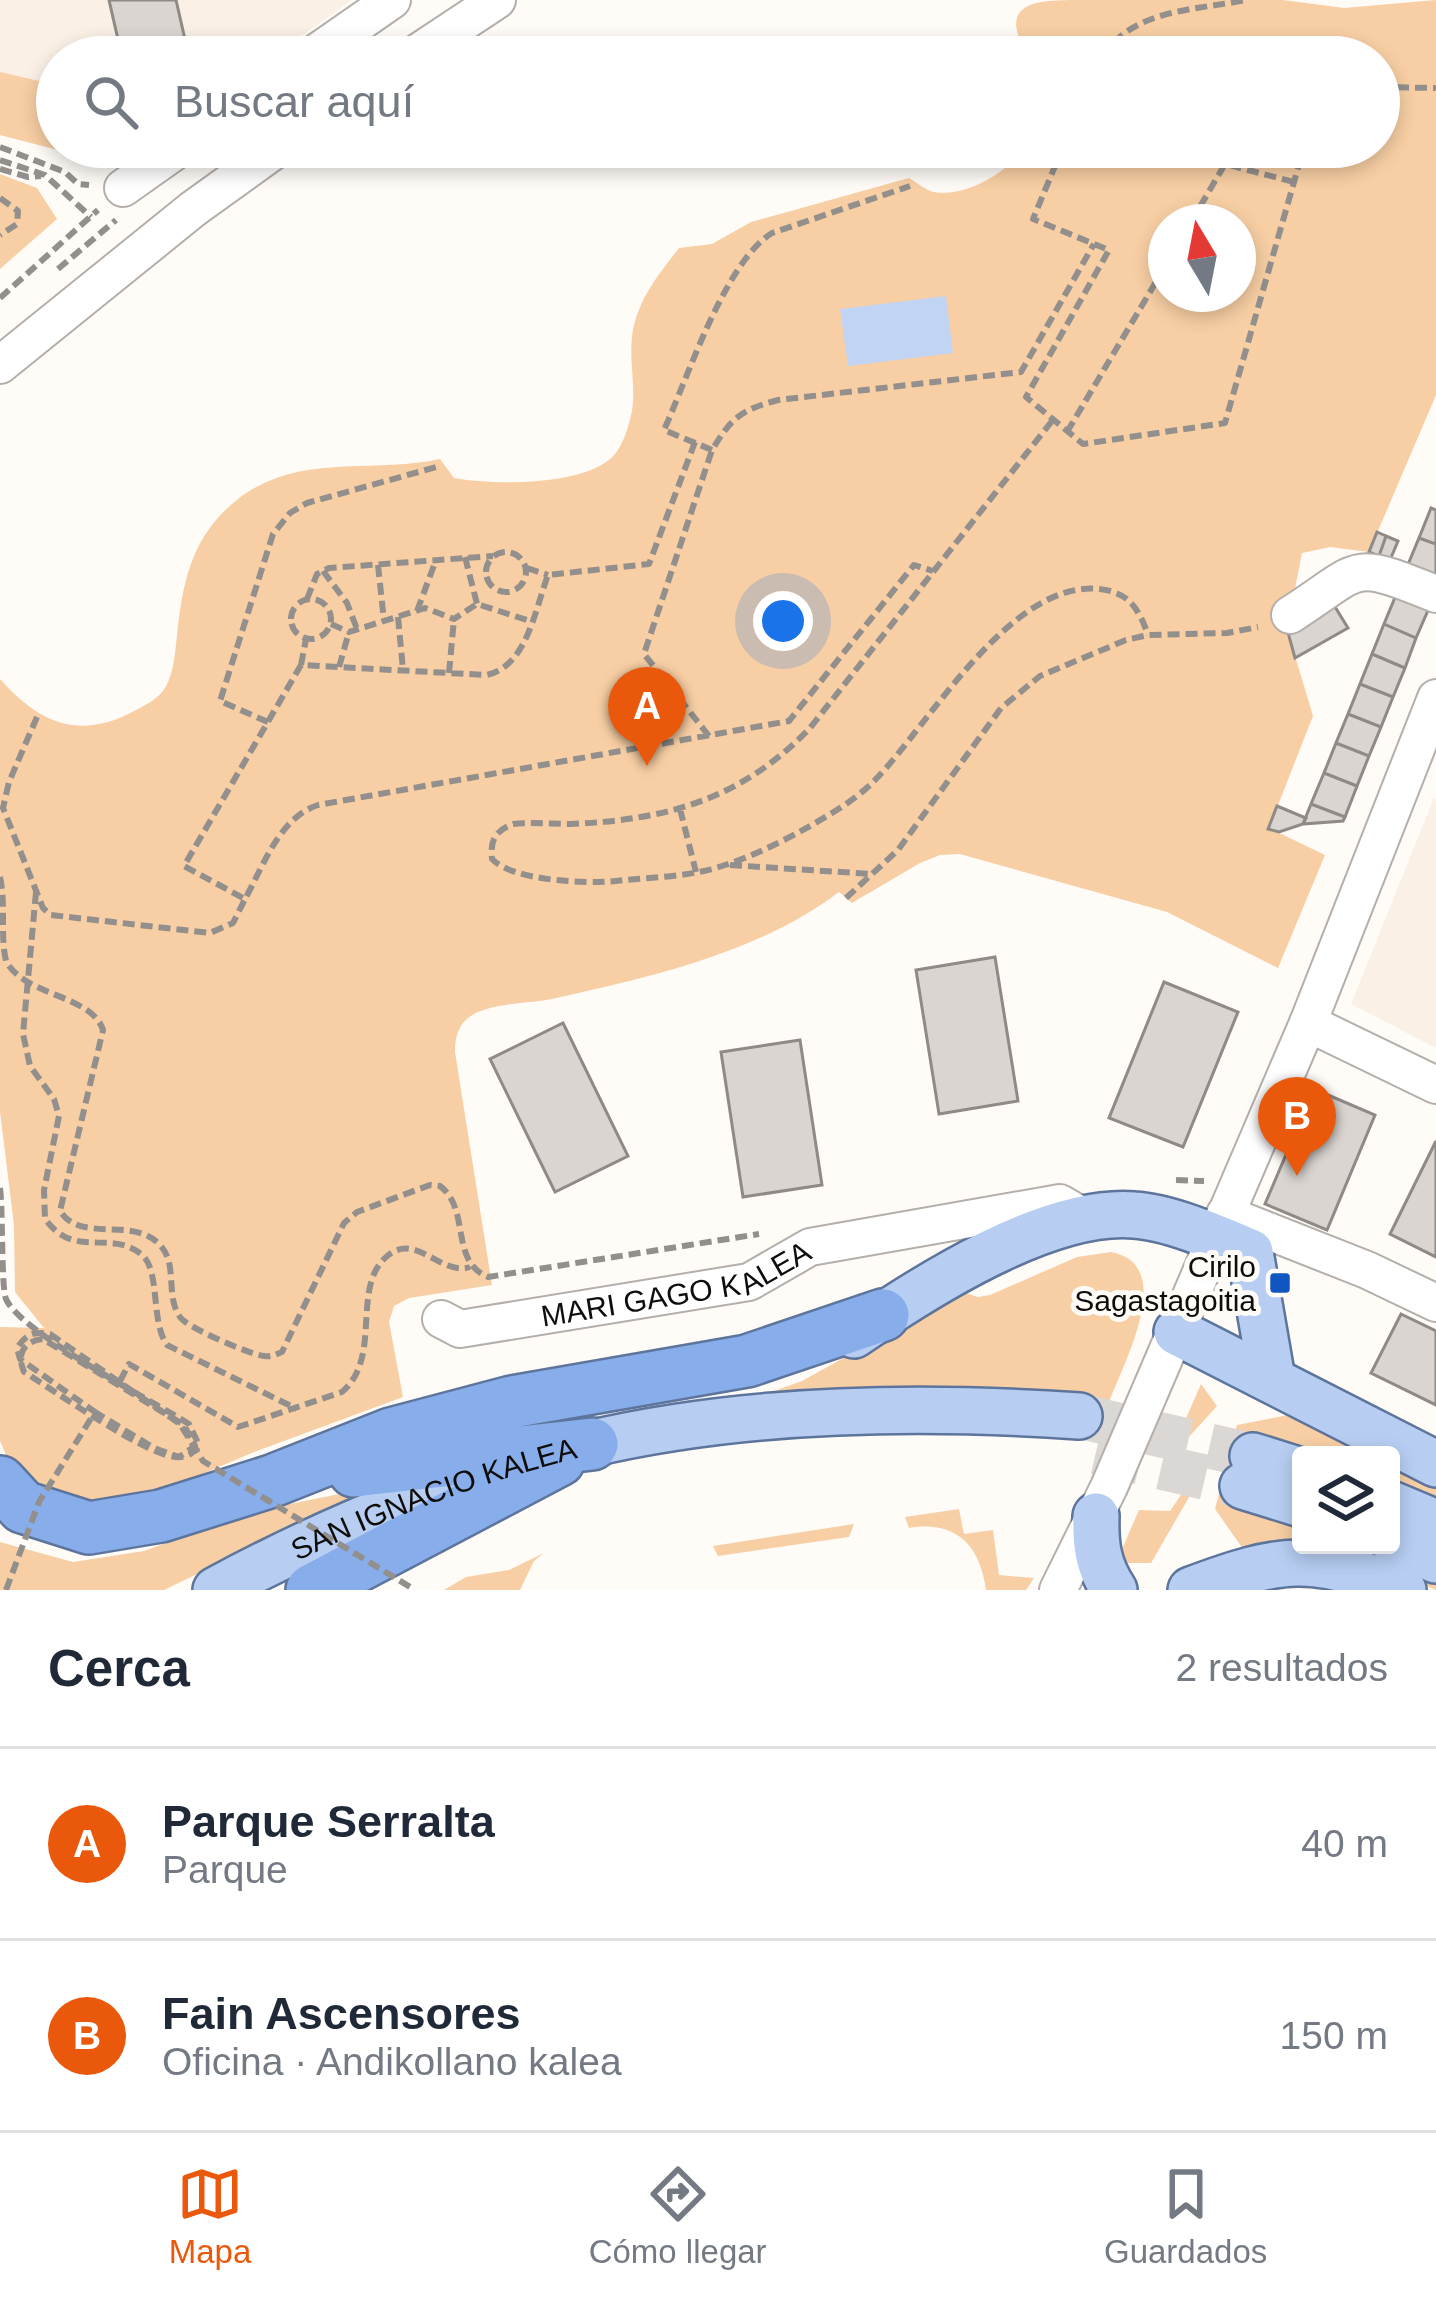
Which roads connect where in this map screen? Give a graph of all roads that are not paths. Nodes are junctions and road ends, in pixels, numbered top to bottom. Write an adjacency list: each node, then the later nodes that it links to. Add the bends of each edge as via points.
1 (392, 0): 3 (street)
2 (497, 0): 4 (street)
3 (340, 36)
4 (443, 36)
5 (159, 168): 7 (street)
6 (250, 168): 8 (street)
7 (120, 204)
8 (0, 365)
9 (1436, 594): 10 (street, via 1360,570)
10 (1290, 615)
11 (1436, 698): 12 (street)
12 (1308, 1023): 13 (street); 14 (street)
13 (1436, 1084)
14 (1226, 1212): 15 (main road); 18 (street); 21 (street); 22 (main road, via 1250,1252)
15 (1086, 1218): 16 (street, MARI GAGO KALEA, via 1060,1203); 17 (main road, via 1034,1232)
16 (909, 1231): 17 (street, via 946,1240); 20 (street, MARI GAGO KALEA, via 810,1247 749,1282 460,1328)
17 (953, 1275): 19 (main road)
18 (1436, 1303)
19 (883, 1315): 24 (main road, via 840,1344); 27 (highway, via 747,1361 512,1402 391,1435)
20 (441, 1319)
21 (1172, 1344): 22 (main road); 30 (street)
22 (1272, 1379): 25 (main road)
23 (1074, 1431): 24 (main road, SAN IGNACIO KALEA, via 883,1412)
24 (617, 1439): 27 (highway); 36 (main road, SAN IGNACIO KALEA, via 432,1492); 37 (highway)
25 (1436, 1464)
26 (1292, 1471): 29 (main road, via 1248,1471)
27 (272, 1480): 28 (highway, via 161,1516 89,1528 23,1507)
28 (0, 1482)
29 (1292, 1498)
30 (1102, 1501): 35 (main road, via 1095,1547); 38 (street)
31 (1400, 1508): 32 (main road)
32 (1436, 1523)
33 (1400, 1543): 34 (main road)
34 (1436, 1559)
35 (1106, 1585)
36 (216, 1590)
37 (312, 1590)
38 (1058, 1590)
39 (1191, 1590): 40 (main road, via 1255,1566 1306,1561)
40 (1403, 1590)

